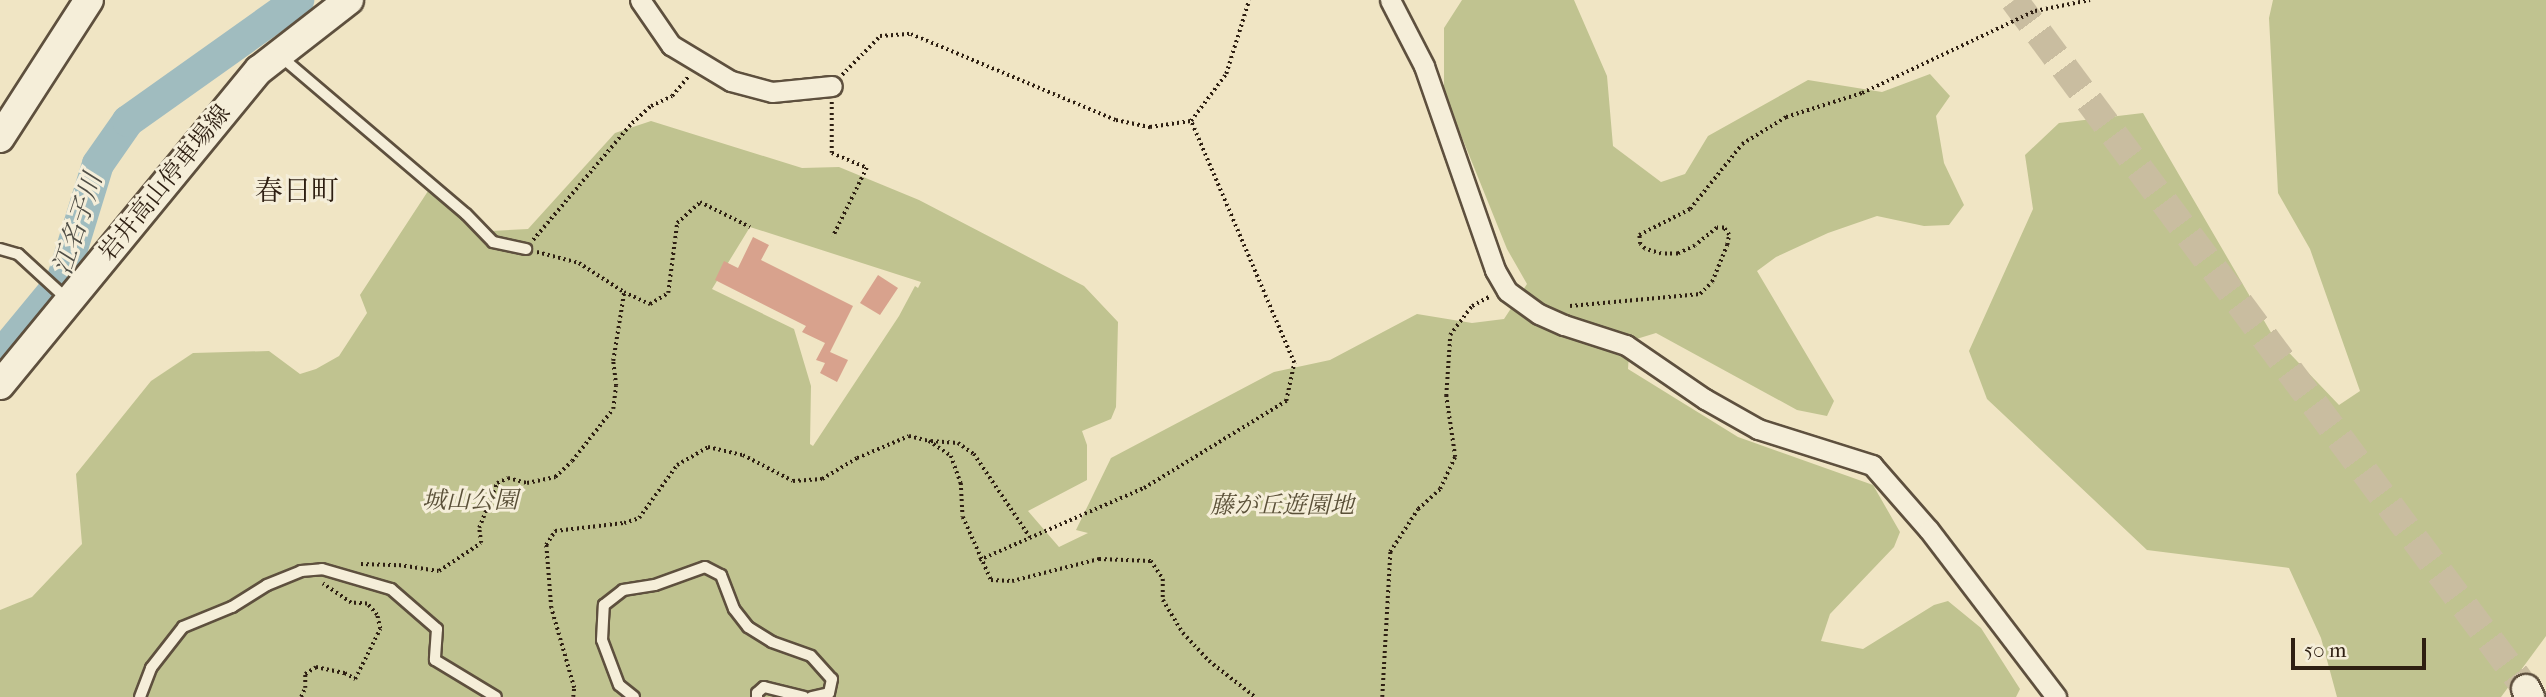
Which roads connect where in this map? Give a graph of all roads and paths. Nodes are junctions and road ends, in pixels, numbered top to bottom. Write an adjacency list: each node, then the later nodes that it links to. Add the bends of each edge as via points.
1 (89, 0): 11 (main road)
2 (349, 0): 7 (main road, 岩井高山停車場線)
3 (640, 0): 8 (street, via 671,45)
4 (1249, 0): 10 (path, via 1226,74)
5 (1390, 0): 17 (street, via 1424,66 1495,270)
6 (2090, 0): 19 (path, via 2028,14 1862,93 1786,117 1742,144 1690,209 1639,235 1645,249 1678,254 1724,228 1729,235 1727,245 1712,282 1700,294)
7 (277, 53): 15 (lane, via 493,242); 18 (main road, 岩井高山停車場線)
8 (698, 65): 9 (street, via 731,81 772,92); 15 (path, via 672,96 632,123)
9 (831, 86): 10 (path, via 880,36 911,34 1116,120 1150,127); 13 (path, via 832,153 867,168)
10 (1191, 121): 22 (path, via 1294,363 1286,401 1143,488)
11 (0, 138)
12 (750, 227): 16 (path, via 700,202 677,223 668,293 650,304)
13 (833, 237)
14 (0, 249): 18 (lane, via 18,254)
15 (526, 249): 16 (path, via 579,263)
16 (624, 292): 24 (path, via 614,347 613,409 572,461 555,477 527,483 508,478 497,483 480,528 481,543 439,571)
17 (1507, 292): 35 (path, via 1472,306 1450,335 1446,396 1455,457 1440,489 1418,509 1390,552); 36 (street, via 1539,314 1626,345 1758,429 1872,465 1929,530)
18 (66, 298): 20 (main road, 岩井高山停車場線)
19 (1569, 307)
20 (0, 385)
21 (929, 441): 22 (path, via 958,443 974,454); 23 (path, via 951,456 961,483 962,517); 29 (path, via 909,436 822,479 793,481 743,455 708,447 677,465 639,518 555,531 546,545 551,608)
22 (1030, 537): 23 (path)
23 (979, 560): 34 (path, via 991,580 1012,581 1099,559 1152,561 1163,579 1163,600 1183,633 1209,661)
24 (355, 564)
25 (309, 572): 26 (lane, via 279,580 232,607 183,627 151,668); 27 (path, via 337,596 367,604 377,615 380,629 355,679 316,667 305,674); 28 (lane, via 321,569 391,589 437,628 435,660)
26 (140, 697)
27 (301, 697)
28 (496, 697)
29 (573, 697)
30 (634, 697): 33 (lane, via 619,685 601,640 604,605 623,590 655,585 705,567 720,575 734,609 748,627 772,642 811,656 832,679 829,693)
31 (757, 697): 32 (lane, via 764,687)
32 (804, 697)
33 (811, 697)
34 (1255, 697)
35 (1382, 697)
36 (2056, 697)

